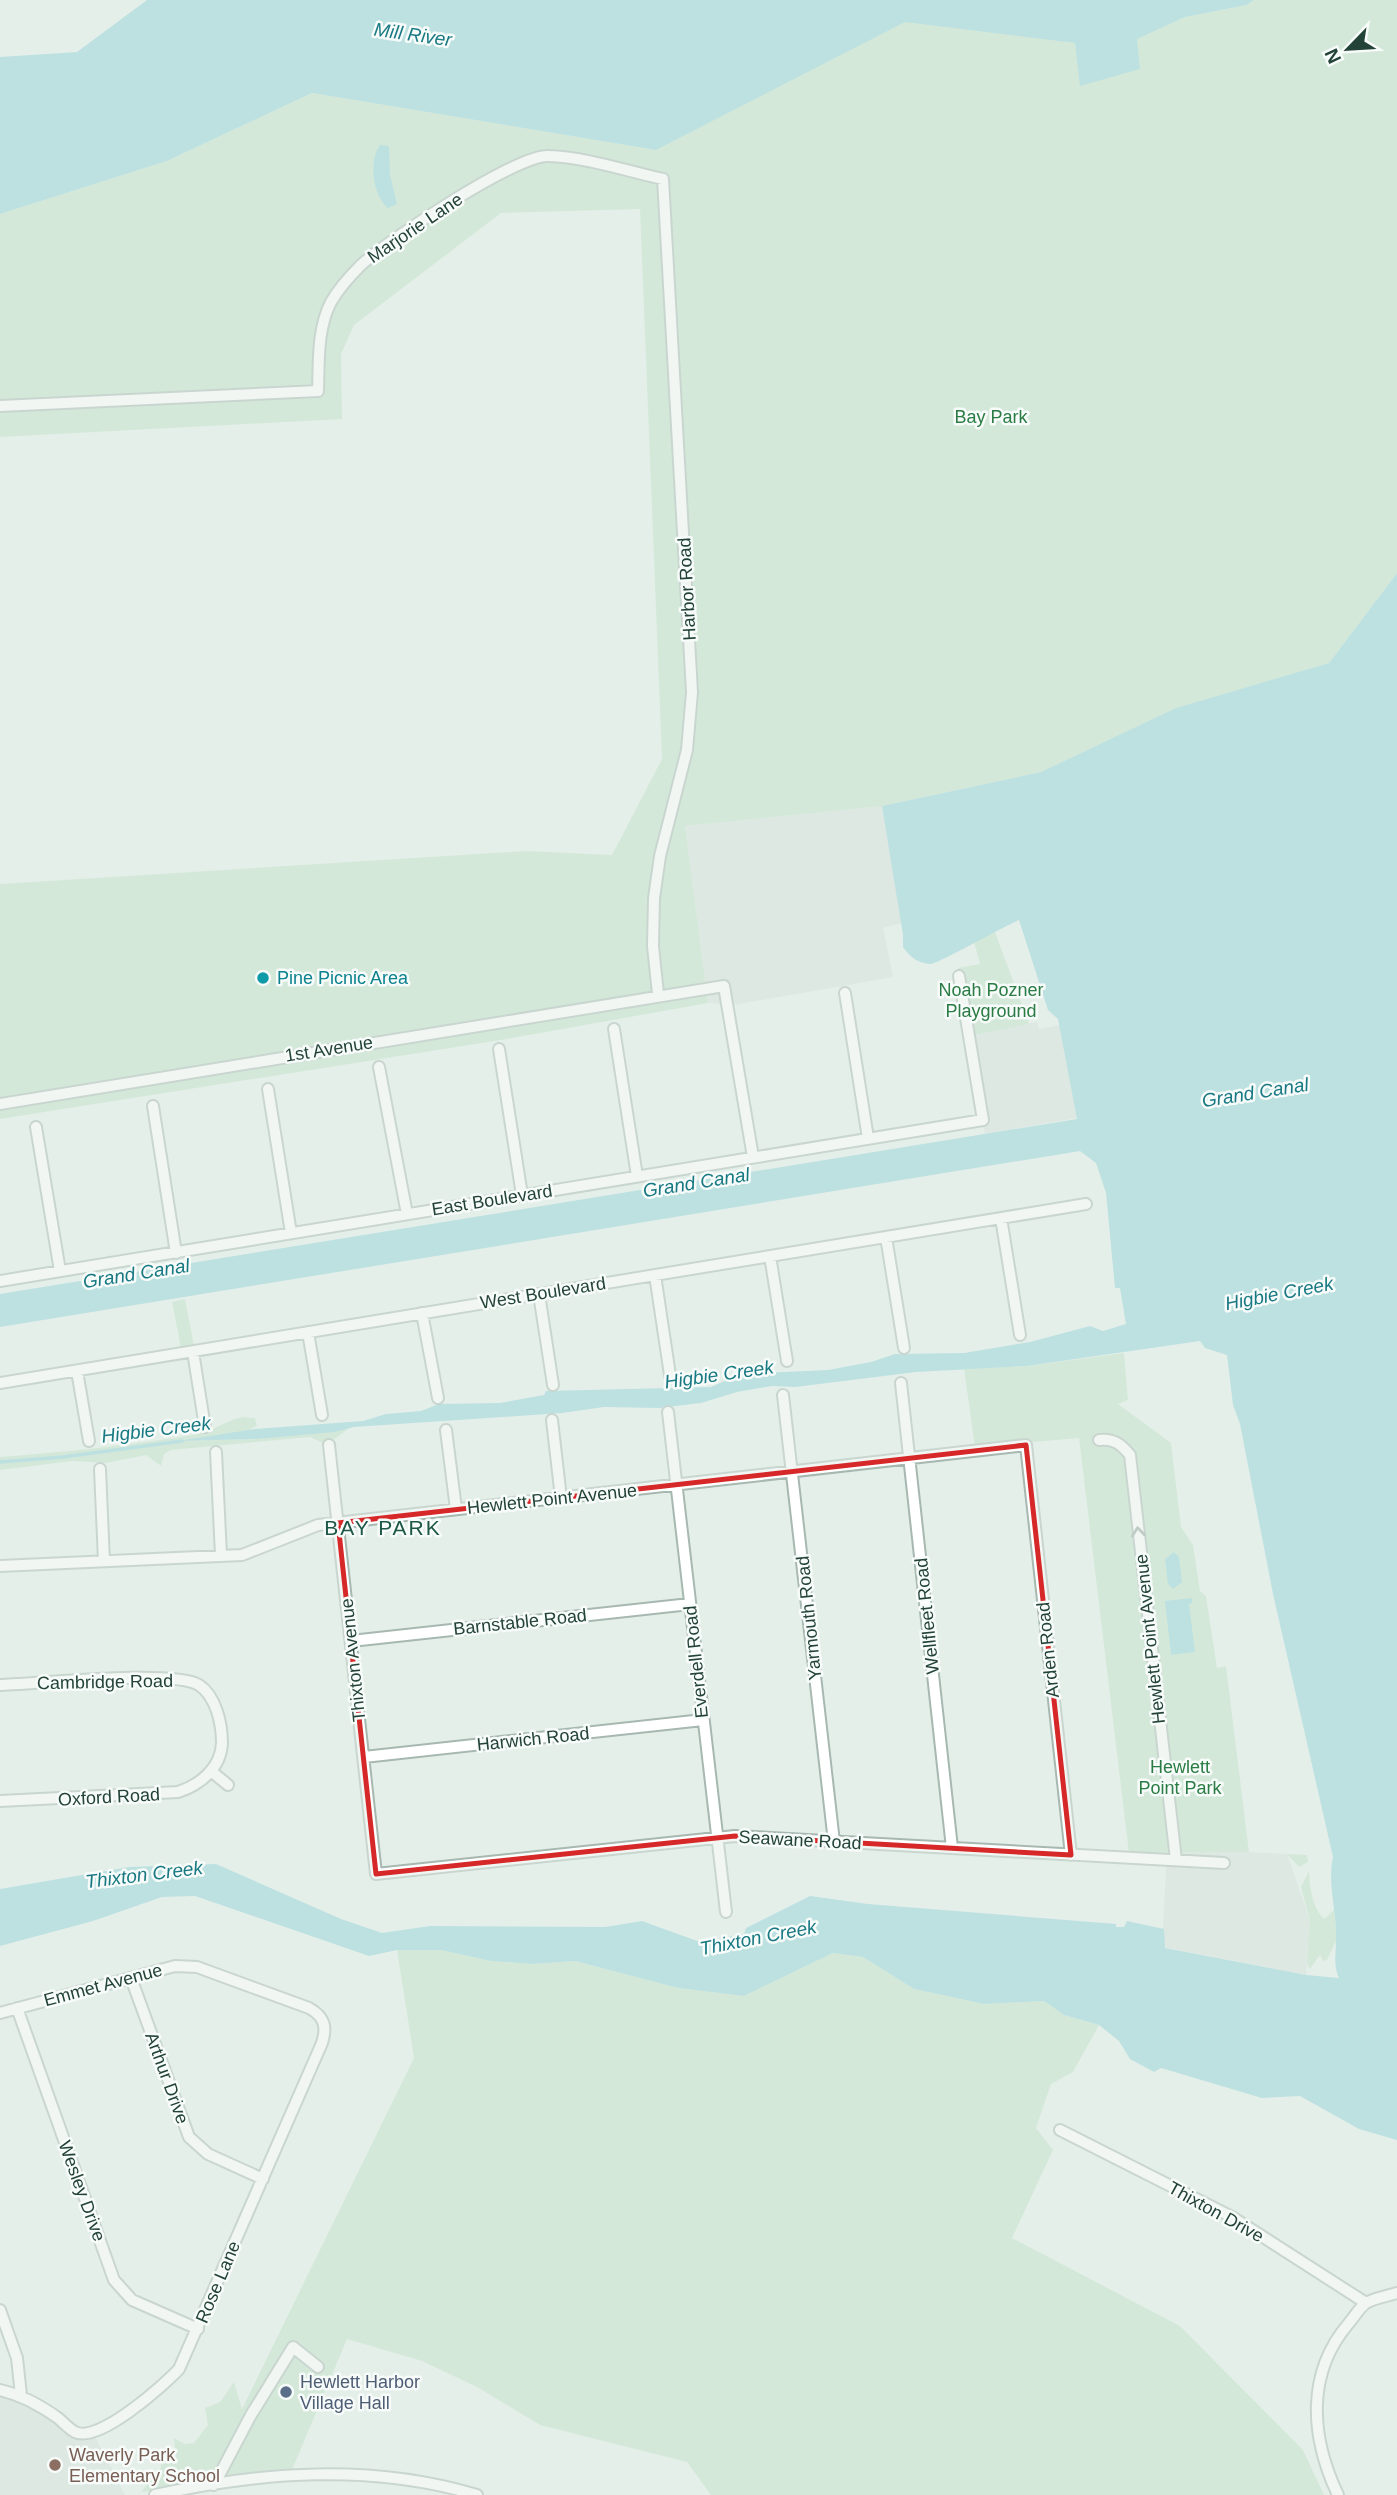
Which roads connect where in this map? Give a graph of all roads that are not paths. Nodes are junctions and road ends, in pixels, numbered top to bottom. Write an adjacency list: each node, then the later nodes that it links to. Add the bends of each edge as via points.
1 (663, 179): 2 (street, Marjorie Lane, via 546,156 516,163 494,175 377,253 344,283 325,321 318,391); 5 (street, Harbor Road, via 692,692 687,750 654,898)
2 (0, 406)
3 (959, 976): 13 (street, East Boulevard, via 984,1120)
4 (845, 993): 13 (street)
5 (658, 994): 10 (street, 1st Avenue); 14 (street, 1st Avenue, via 724,986)
6 (614, 1029): 15 (street)
7 (499, 1049): 16 (street)
8 (380, 1068): 18 (street)
9 (268, 1089): 20 (street)
10 (0, 1104)
11 (153, 1106): 22 (street)
12 (37, 1127): 24 (street)
13 (868, 1138): 14 (street, East Boulevard)
14 (753, 1157): 15 (street, East Boulevard)
15 (637, 1176): 16 (street, East Boulevard)
16 (522, 1195): 18 (street, East Boulevard)
17 (1086, 1204): 19 (street, West Boulevard)
18 (407, 1214): 20 (street, East Boulevard)
19 (1001, 1218): 21 (street, West Boulevard); 30 (street)
20 (291, 1233): 22 (street, East Boulevard)
21 (886, 1237): 23 (street, West Boulevard); 31 (street)
22 (176, 1252): 24 (street, East Boulevard)
23 (770, 1256): 25 (street, West Boulevard); 33 (street)
24 (60, 1271): 26 (street, East Boulevard)
25 (654, 1275): 27 (street, West Boulevard); 35 (street)
26 (0, 1281)
27 (539, 1294): 28 (street, West Boulevard); 38 (street)
28 (422, 1313): 29 (street, West Boulevard); 40 (street)
29 (308, 1332): 32 (street, West Boulevard); 42 (street)
30 (1020, 1335)
31 (904, 1348)
32 (193, 1352): 34 (street, West Boulevard); 44 (street)
33 (787, 1361)
34 (76, 1371): 36 (street, West Boulevard); 47 (street)
35 (670, 1375)
36 (0, 1383)
37 (901, 1383): 51 (street, Wellfleet Road)
38 (553, 1385)
39 (783, 1395): 53 (street, Yarmouth Road)
40 (438, 1398)
41 (668, 1412): 54 (street, Everdell Road)
42 (322, 1415)
43 (552, 1420): 55 (street)
44 (205, 1427)
45 (446, 1430): 56 (street)
46 (1099, 1440): 73 (street, Hewlett Point Avenue, one-way to 46, via 1130,1455 1122,1445)
47 (89, 1441)
48 (329, 1445): 57 (street, Thixton Avenue)
49 (1026, 1445): 51 (street, Hewlett Point Avenue); 72 (street, Arden Road)
50 (216, 1452): 58 (street)
51 (910, 1460): 53 (street, Hewlett Point Avenue); 71 (street, Wellfleet Road)
52 (100, 1469): 59 (street)
53 (793, 1472): 54 (street, Hewlett Point Avenue); 70 (street, Yarmouth Road)
54 (677, 1485): 55 (street, Hewlett Point Avenue); 61 (street, Everdell Road)
55 (561, 1498): 56 (street, Hewlett Point Avenue)
56 (456, 1509): 57 (street, Hewlett Point Avenue)
57 (338, 1523): 58 (street, Hewlett Point Avenue, via 302,1529 251,1553); 62 (street, Thixton Avenue)
58 (221, 1555): 59 (street, Hewlett Point Avenue)
59 (104, 1561): 60 (street, Hewlett Point Avenue)
60 (0, 1566)
61 (690, 1604): 62 (street, Barnstable Road); 64 (street, Everdell Road)
62 (351, 1641): 65 (street, Thixton Avenue)
63 (0, 1685): 66 (street, Cambridge Road, via 152,1678 198,1684 214,1706 221,1730 222,1746)
64 (703, 1720): 65 (street, Harwich Road); 69 (street, Everdell Road)
65 (364, 1757): 75 (street, Thixton Avenue)
66 (211, 1772): 67 (street); 68 (street, Oxford Road, via 191,1788 160,1795)
67 (228, 1785)
68 (0, 1801)
69 (716, 1838): 70 (street, Seawane Road); 75 (street, Seawane Road); 76 (street, Everdell Road)
70 (834, 1842): 71 (street, Seawane Road)
71 (952, 1848): 72 (street, Seawane Road)
72 (1071, 1855): 73 (street, Seawane Road)
73 (1175, 1860): 74 (street, Seawane Road)
74 (1224, 1863)
75 (376, 1874)
76 (726, 1912)
77 (131, 1978): 78 (street, Emmet Avenue); 80 (street, Emmet Avenue, via 175,1966 197,1967 309,2008); 82 (street, Arthur Drive, via 189,2137 208,2154)
78 (17, 2008): 79 (street, Emmet Avenue); 86 (street, Wesley Drive, via 114,2280 132,2300)
79 (0, 2013)
80 (322, 2018): 82 (street, Rose Lane, via 322,2043)
81 (1060, 2130): 84 (street, Thixton Drive, via 1232,2217)
82 (263, 2179): 86 (street, Rose Lane)
83 (1397, 2293): 84 (street)
84 (1366, 2303): 93 (street, via 1330,2349 1318,2385 1319,2440)
85 (0, 2310): 89 (street, via 17,2358)
86 (198, 2329): 89 (street, Rose Lane, via 187,2356 169,2380 96,2432 76,2432)
87 (318, 2367): 90 (street, via 293,2347 251,2415)
88 (0, 2390): 89 (street)
89 (21, 2395)
90 (218, 2485): 91 (street); 92 (street, via 287,2475 367,2474)
91 (155, 2495)
92 (477, 2495)
93 (1338, 2495)

